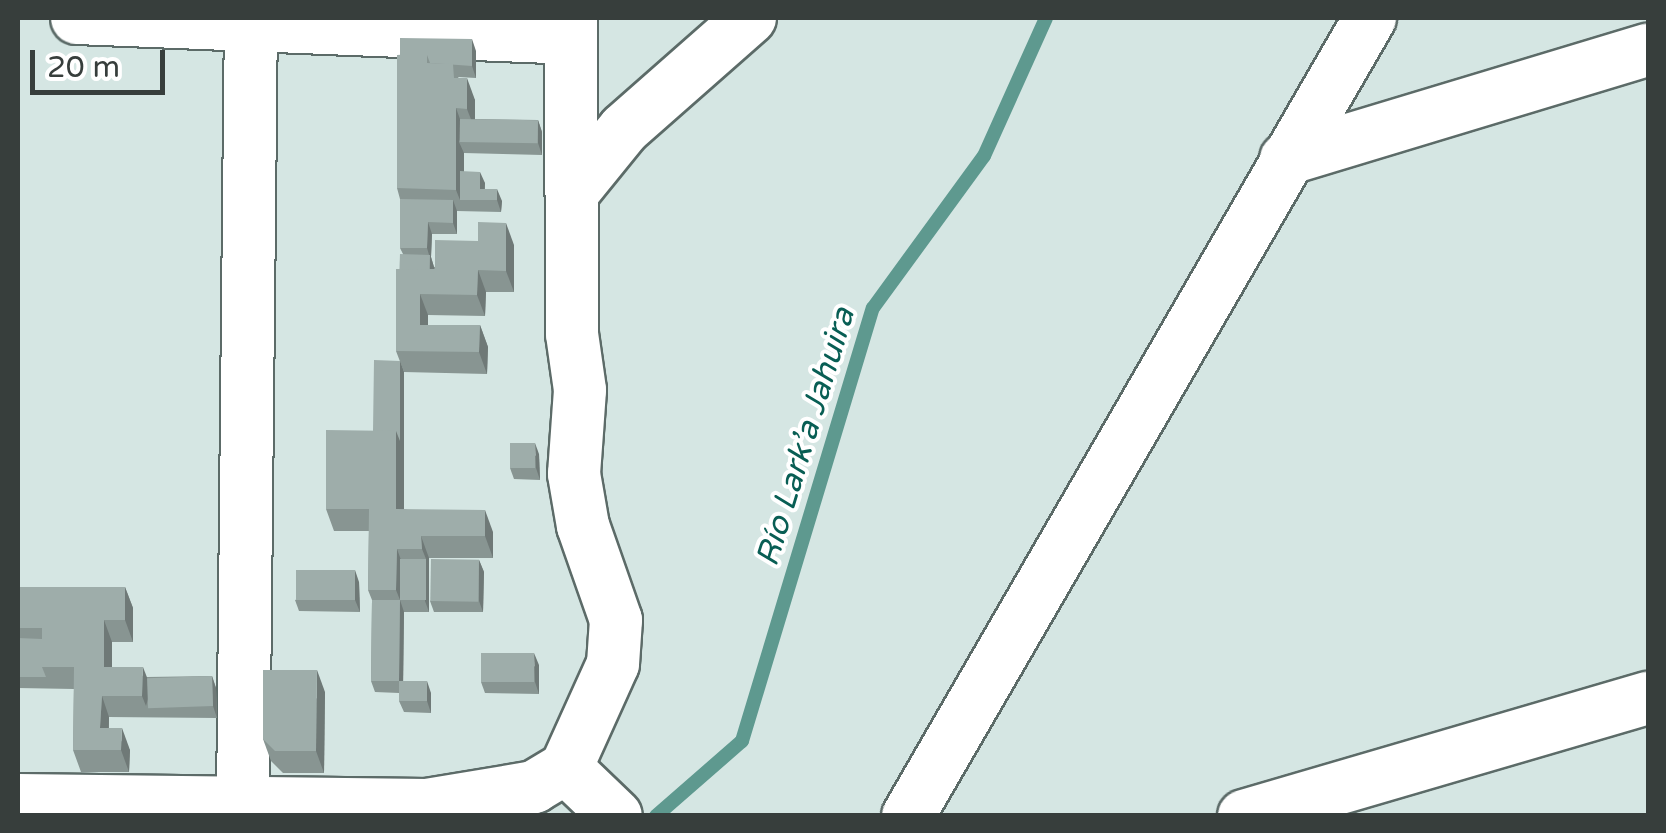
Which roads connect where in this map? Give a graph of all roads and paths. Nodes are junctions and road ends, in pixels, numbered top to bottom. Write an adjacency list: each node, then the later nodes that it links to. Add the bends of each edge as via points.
1 (77, 18): 4 (street)
2 (750, 18): 8 (street, via 624,128)
3 (1370, 18): 7 (street)
4 (252, 19): 5 (street); 13 (street)
5 (571, 28): 8 (street)
6 (1648, 50): 7 (street)
7 (1286, 159): 15 (street)
8 (572, 193): 10 (street, via 572,334 580,390 574,474 583,526 616,620 612,664)
9 (1648, 698): 11 (street)
10 (566, 768): 13 (street, via 534,786 455,802); 14 (street)
11 (1355, 799): 16 (street)
12 (18, 800): 13 (street)
13 (243, 803)
14 (616, 816)
15 (908, 816)
16 (1244, 816)

